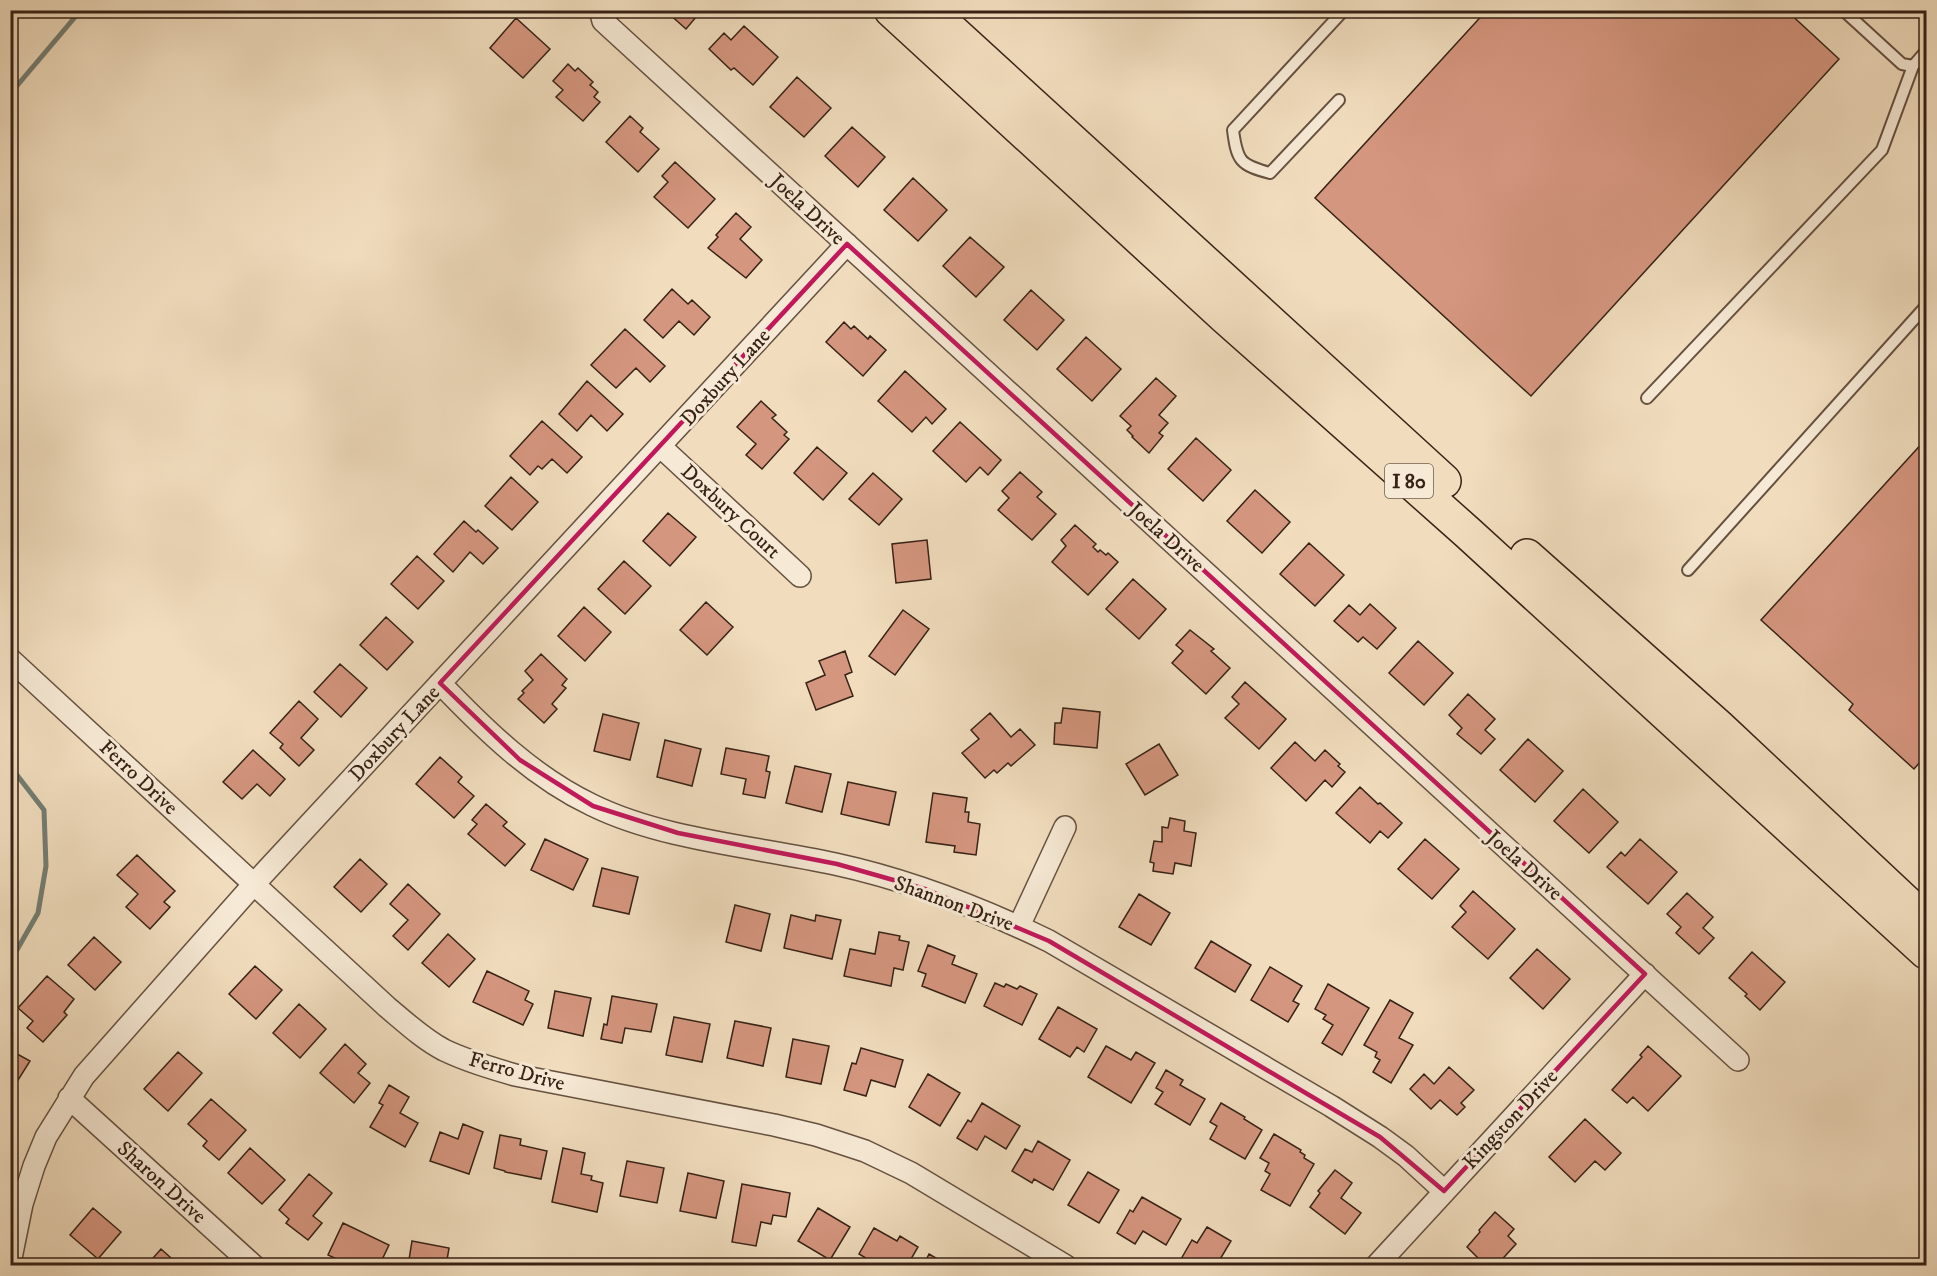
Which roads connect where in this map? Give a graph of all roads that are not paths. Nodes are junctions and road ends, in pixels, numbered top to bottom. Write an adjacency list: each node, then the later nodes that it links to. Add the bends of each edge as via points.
1 (600, 10): 9 (street, Joela Drive, via 603,21)
2 (891, 10): 21 (highway, I 80)
3 (929, 10): 19 (highway, I 80, via 1482,516 1718,726)
4 (1344, 10): 8 (lane, via 1233,130 1236,153 1248,167 1270,174)
5 (1843, 10): 7 (lane, via 1902,64)
6 (1926, 51): 7 (lane)
7 (1913, 66): 11 (lane, via 1882,150)
8 (1339, 100)
9 (847, 244): 12 (street, Doxbury Lane); 22 (street, Joela Drive)
10 (1926, 306): 13 (lane)
11 (1647, 398)
12 (661, 447): 14 (street, Doxbury Court); 16 (street, Doxbury Lane)
13 (1688, 570)
14 (800, 576)
15 (10, 659): 18 (street, Ferro Drive)
16 (440, 683): 18 (street, Doxbury Lane); 20 (street, Shannon Drive, via 520,760 593,806 678,833 889,878)
17 (1065, 827): 20 (street)
18 (254, 884): 24 (street, Doxbury Lane, via 84,1076); 28 (street, Ferro Drive, via 387,1007 442,1049 515,1075 774,1125 865,1151 911,1173)
19 (1926, 921)
20 (1019, 926): 25 (street, Shannon Drive, via 1331,1106 1406,1156)
21 (1926, 952)
22 (1645, 974): 23 (street, Joela Drive); 25 (street, Kingston Drive)
23 (1738, 1060)
24 (69, 1098): 26 (street, Doxbury Lane, via 34,1166); 27 (street, Sharon Drive)
25 (1444, 1191): 29 (street, Kingston Drive)
26 (10, 1263)
27 (254, 1266)
28 (1065, 1266)
29 (1376, 1266)

